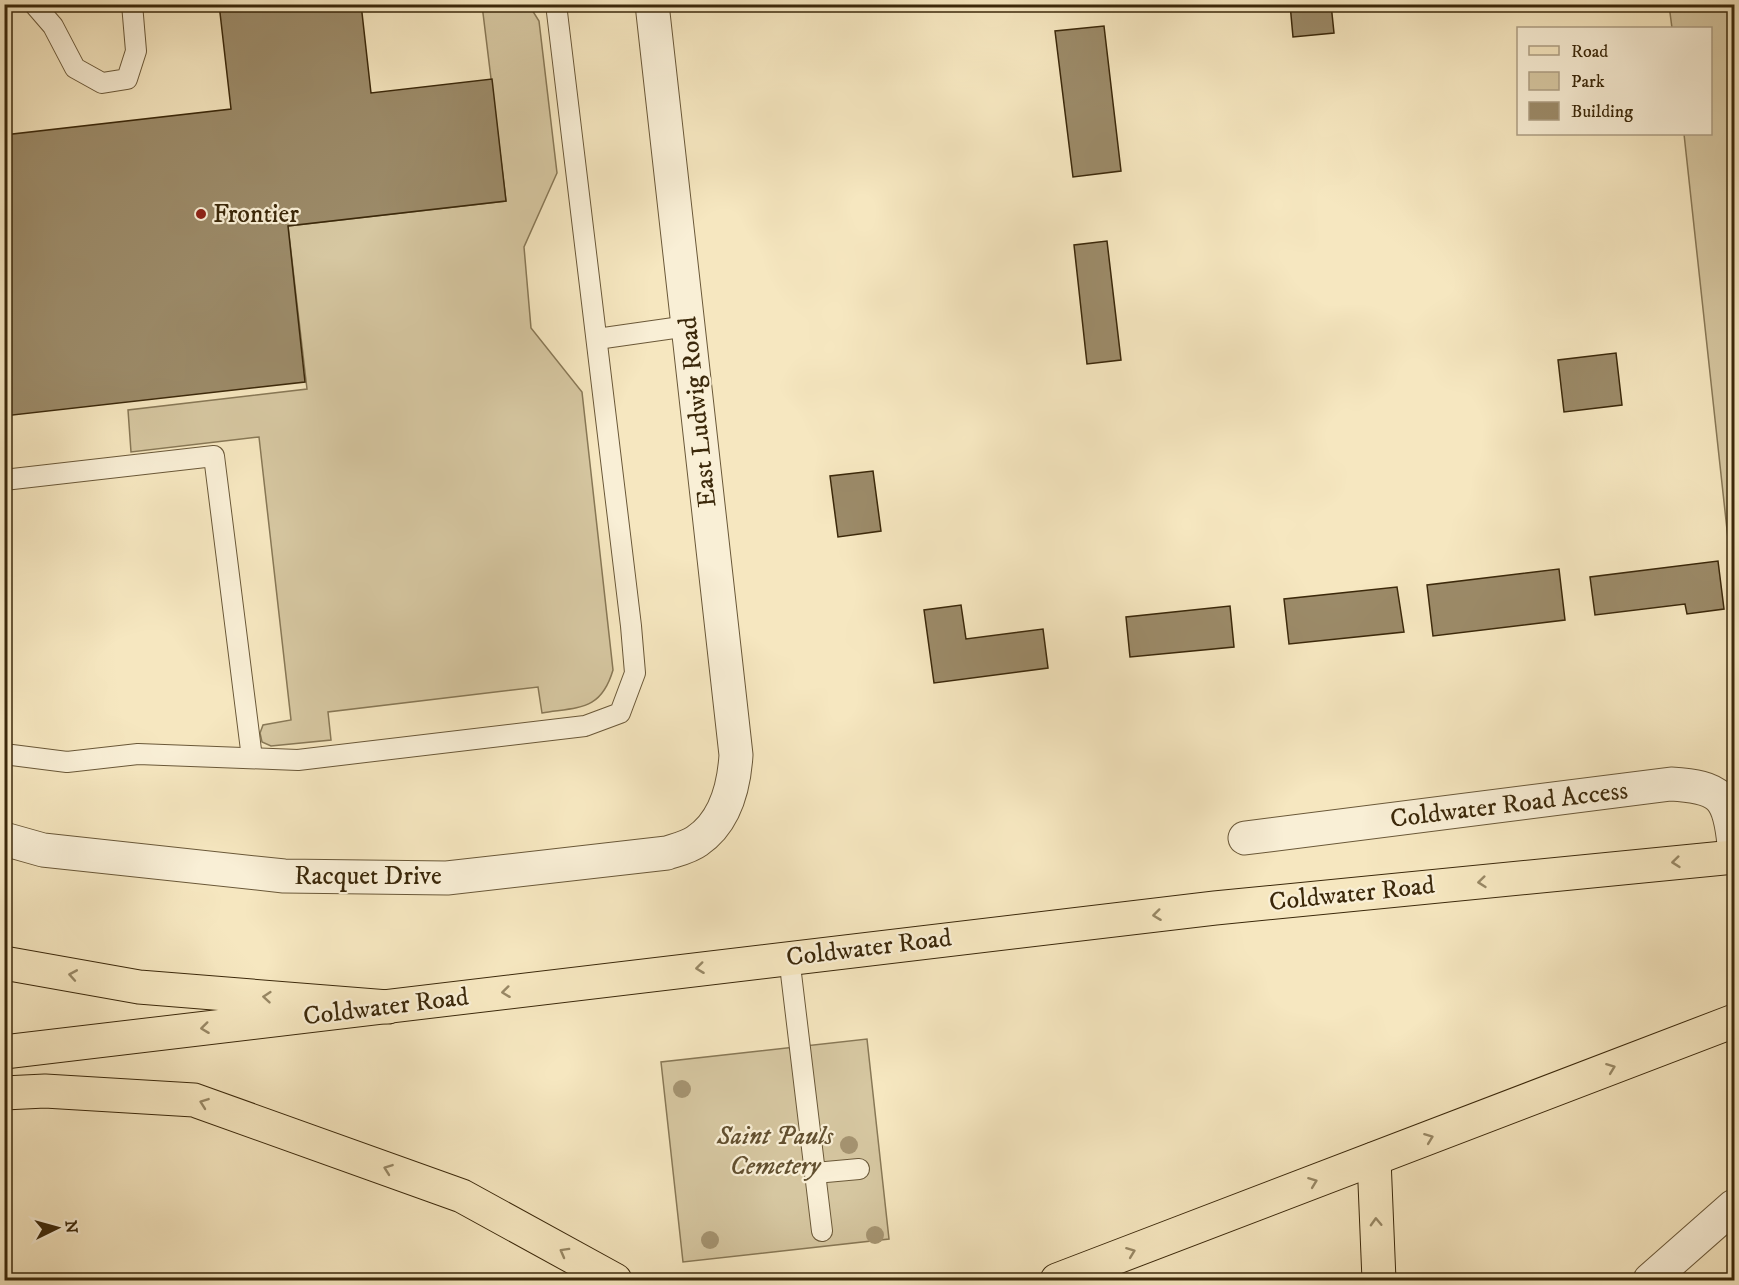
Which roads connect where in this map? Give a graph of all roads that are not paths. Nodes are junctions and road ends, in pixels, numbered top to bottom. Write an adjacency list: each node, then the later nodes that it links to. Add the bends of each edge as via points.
1 (34, 4): 2 (lane, via 53,26 75,68 102,83 127,79 136,51)
2 (132, 4)
3 (556, 4): 6 (lane)
4 (652, 4): 5 (street, East Ludwig Road)
5 (688, 326): 6 (lane); 10 (street, East Ludwig Road, via 736,755 735,780)
6 (597, 339): 9 (lane, via 635,674 620,713 585,726 446,743 298,759)
7 (4, 480): 9 (lane, via 214,456)
8 (4, 754): 9 (lane, via 67,762 138,754)
9 (252, 758)
10 (720, 816): 12 (street, Racquet Drive, via 697,841 667,853 447,878 284,876 42,849)
11 (1245, 838): 13 (street, Coldwater Road Access, via 1671,784 1693,785 1720,796 1730,809)
12 (4, 839)
13 (1734, 844)
14 (1734, 857): 15 (main road, Coldwater Road, one-way to 15, via 1215,908)
15 (789, 957): 17 (main road, Coldwater Road, one-way to 17); 23 (lane)
16 (4, 963): 17 (main road, one-way to 16, via 139,987)
17 (388, 1007): 19 (main road, Coldwater Road, one-way to 19)
18 (1734, 1021): 21 (main road, one-way to 18)
19 (4, 1052)
20 (4, 1093): 26 (main road, one-way to 20, via 462,1196 194,1100 45,1091)
21 (1374, 1159): 27 (main road, one-way to 21); 28 (main road, one-way to 21)
22 (859, 1169): 23 (lane)
23 (815, 1173): 25 (lane)
24 (1734, 1206): 29 (street)
25 (822, 1231)
26 (615, 1281)
27 (1057, 1281)
28 (1379, 1281)
29 (1650, 1281)

